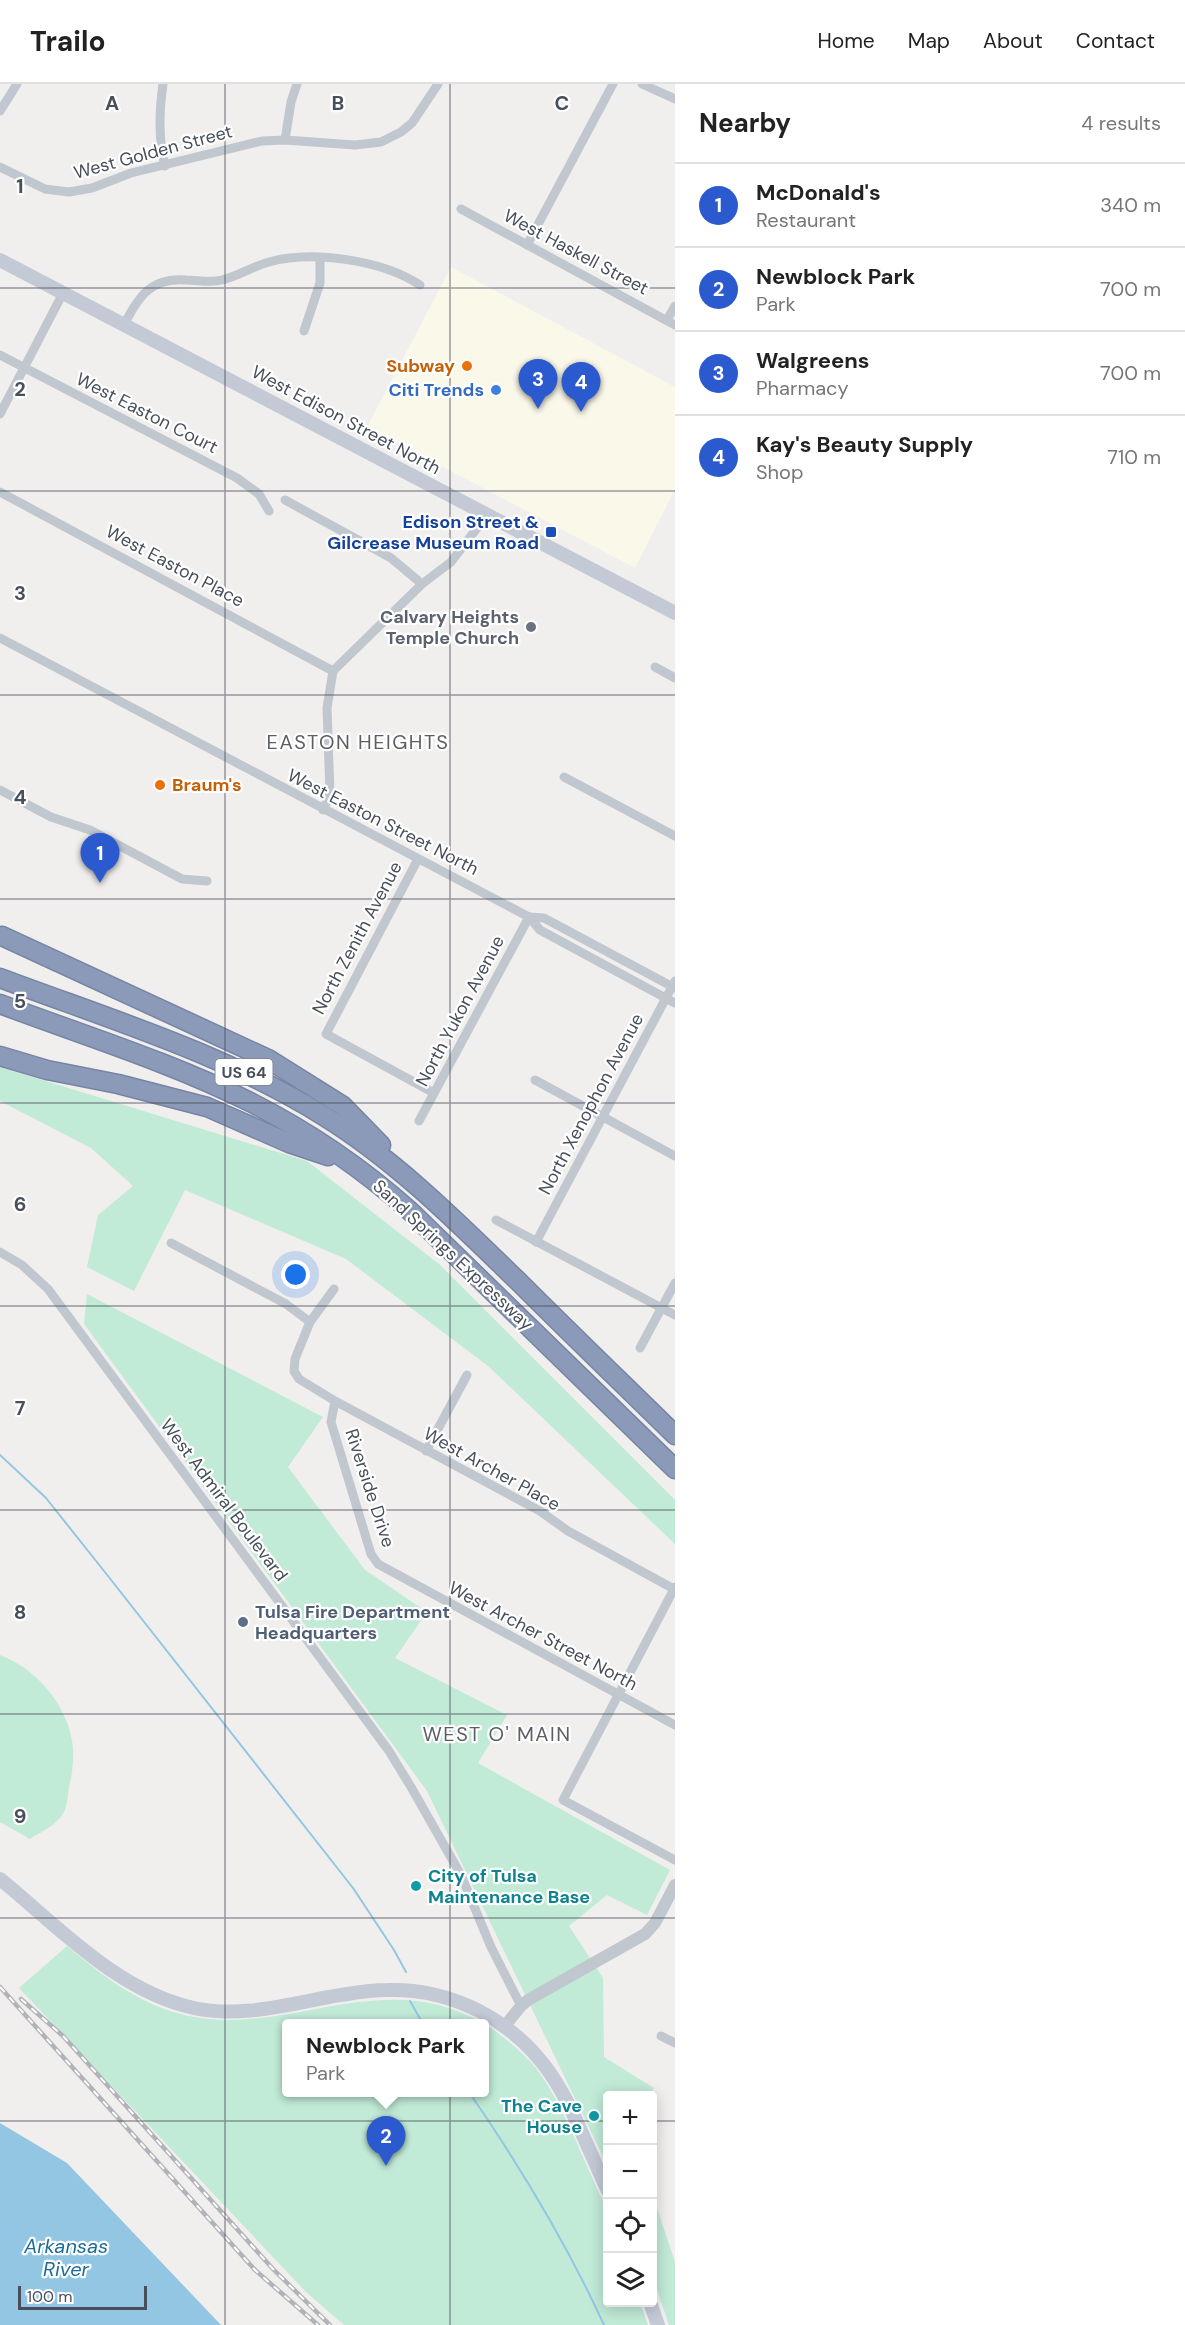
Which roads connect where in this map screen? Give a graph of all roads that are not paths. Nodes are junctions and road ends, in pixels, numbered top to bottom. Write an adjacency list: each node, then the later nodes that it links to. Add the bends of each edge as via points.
1 (18, 84): 8 (street)
2 (163, 84): 10 (street, via 159,123)
3 (297, 84): 9 (street)
4 (438, 84): 9 (street, West Golden Street, via 412,123 381,142 355,145)
5 (613, 84): 13 (street)
6 (642, 84): 7 (street)
7 (675, 99)
8 (0, 111)
9 (285, 140): 10 (street, West Golden Street, via 248,144)
10 (165, 166): 11 (street, West Golden Street, via 69,192 45,189)
11 (0, 167)
12 (461, 209): 13 (street, West Haskell Street)
13 (527, 244): 19 (street, West Haskell Street)
14 (320, 258): 16 (street, via 372,264); 20 (street, via 271,261 214,282 183,279 160,283 140,297); 21 (street, via 320,283)
15 (0, 260): 17 (main road, West Edison Street North)
16 (420, 285)
17 (63, 293): 20 (main road, West Edison Street North); 23 (street)
18 (675, 306): 19 (street)
19 (671, 322)
20 (124, 325): 28 (main road, West Edison Street North)
21 (304, 331)
22 (0, 355): 23 (street, West Easton Court)
23 (24, 368): 24 (street); 27 (street, West Easton Court, via 237,478 259,494)
24 (0, 414)
25 (0, 492): 33 (street, West Easton Place)
26 (285, 500): 29 (street, via 391,558)
27 (269, 511)
28 (487, 515): 29 (street, via 451,562); 30 (main road, West Edison Street North)
29 (422, 584): 33 (street)
30 (675, 613)
31 (0, 638): 37 (street, West Easton Street North)
32 (655, 668): 34 (street)
33 (333, 671): 37 (street, via 327,708 330,794)
34 (675, 678)
35 (564, 777): 38 (street)
36 (0, 790): 40 (street, via 51,817 90,830 182,879)
37 (323, 810): 39 (street, West Easton Street North)
38 (675, 836)
39 (418, 859): 41 (street, West Easton Street North); 49 (street, North Zenith Avenue, via 326,1034)
40 (207, 881)
41 (529, 917): 44 (street, West Easton Street North, via 544,918); 45 (street, West Easton Street North, via 540,930); 49 (street, North Yukon Avenue)
42 (6, 938): 54 (highway, via 225,1038 294,1074 343,1106)
43 (0, 978): 54 (highway, Sand Springs Expressway / US 64, via 202,1054 279,1090 364,1143)
44 (674, 985): 45 (street, North Xenophon Avenue)
45 (670, 1000): 50 (street, North Xenophon Avenue)
46 (8, 1007): 53 (highway, Sand Springs Expressway / US 64, via 220,1088 298,1128)
47 (0, 1056): 53 (highway, via 207,1107 289,1143)
48 (535, 1080): 50 (street)
49 (434, 1093): 51 (street, North Yukon Avenue)
50 (603, 1117): 52 (street); 56 (street, North Xenophon Avenue)
51 (419, 1121)
52 (675, 1156)
53 (353, 1165): 69 (highway, Sand Springs Expressway / US 64, via 425,1225)
54 (434, 1200): 67 (highway, Sand Springs Expressway / US 64)
55 (496, 1220): 56 (street)
56 (536, 1242): 61 (street)
57 (171, 1243): 63 (street, via 286,1304)
58 (0, 1252): 77 (street, West Admiral Boulevard, via 34,1274 53,1295 389,1751 461,1875)
59 (675, 1283): 61 (street)
60 (334, 1289): 63 (street)
61 (662, 1308): 62 (street); 64 (street)
62 (675, 1315)
63 (310, 1322): 66 (street, West Archer Place, via 294,1363 296,1376)
64 (640, 1348)
65 (467, 1375): 68 (street)
66 (335, 1401): 68 (street, West Archer Place); 70 (street, Riverside Drive, via 332,1422 371,1554 378,1564)
67 (675, 1435)
68 (426, 1451): 71 (street, West Archer Place)
69 (675, 1469)
70 (396, 1575): 72 (street, West Archer Street North)
71 (675, 1588): 72 (street)
72 (618, 1695): 73 (street, West Archer Street North); 74 (street, via 563,1800)
73 (675, 1725)
74 (675, 1860)
75 (0, 1879): 78 (main road, via 114,1972 174,2003 208,2010 243,2011 363,1992 403,1990 450,1998 475,2008)
76 (675, 1885): 77 (street, via 645,1934)
77 (521, 2006): 78 (street)
78 (504, 2027): 81 (main road, via 551,2075)
79 (661, 2036): 80 (street)
80 (675, 2043)
81 (603, 2181)
82 (652, 2307): 83 (main road)
83 (658, 2325)

